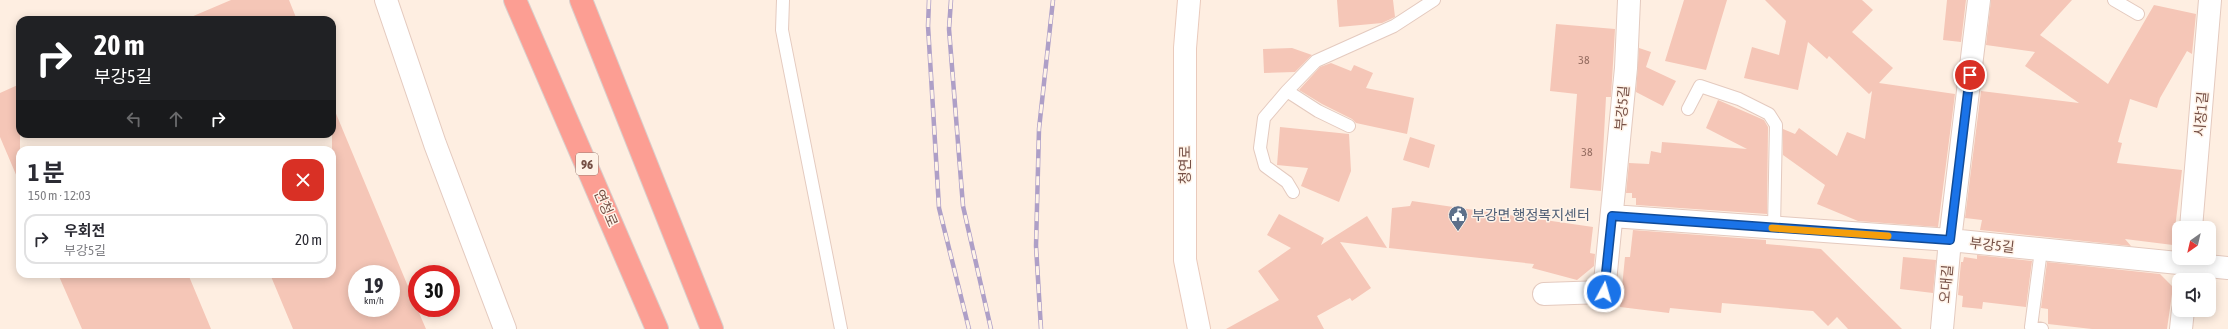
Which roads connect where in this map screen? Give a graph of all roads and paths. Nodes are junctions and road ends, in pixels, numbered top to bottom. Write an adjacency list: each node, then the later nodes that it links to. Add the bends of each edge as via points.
1 (386, 0): 26 (street, via 435,144)
2 (515, 0): 27 (highway, 연청로 / 96)
3 (581, 0): 28 (highway)
4 (783, 0): 29 (lane, via 782,30)
5 (1189, 0): 30 (street, 청연로, via 1185,48 1185,260)
6 (1434, 0): 12 (lane, via 1394,26 1316,61)
7 (1630, 0): 16 (street, 부강5길)
8 (1979, 0): 19 (street, 오대길)
9 (2114, 0): 11 (lane)
10 (2210, 0): 17 (street, 시장1길)
11 (2138, 14)
12 (1287, 92): 14 (lane); 15 (lane, via 1264,118 1260,148 1265,166 1287,182)
13 (1688, 109): 18 (lane, via 1700,86 1739,99 1769,114 1776,125)
14 (1349, 126)
15 (1293, 192)
16 (1612, 216): 18 (street, 부강5길); 23 (street, 부강5길, via 1604,292)
17 (2192, 221)
18 (1774, 228): 19 (street, 부강5길)
19 (1950, 240): 20 (street, 부강5길); 31 (street, 오대길)
20 (2041, 250): 21 (street, 부강5길); 25 (lane)
21 (2188, 267): 22 (street, 부강5길)
22 (2228, 268)
23 (1544, 294)
24 (2182, 317): 32 (street)
25 (2034, 328)
26 (505, 329)
27 (657, 329)
28 (712, 329)
29 (841, 329)
30 (1199, 329)
31 (1942, 329)
32 (2181, 329)

